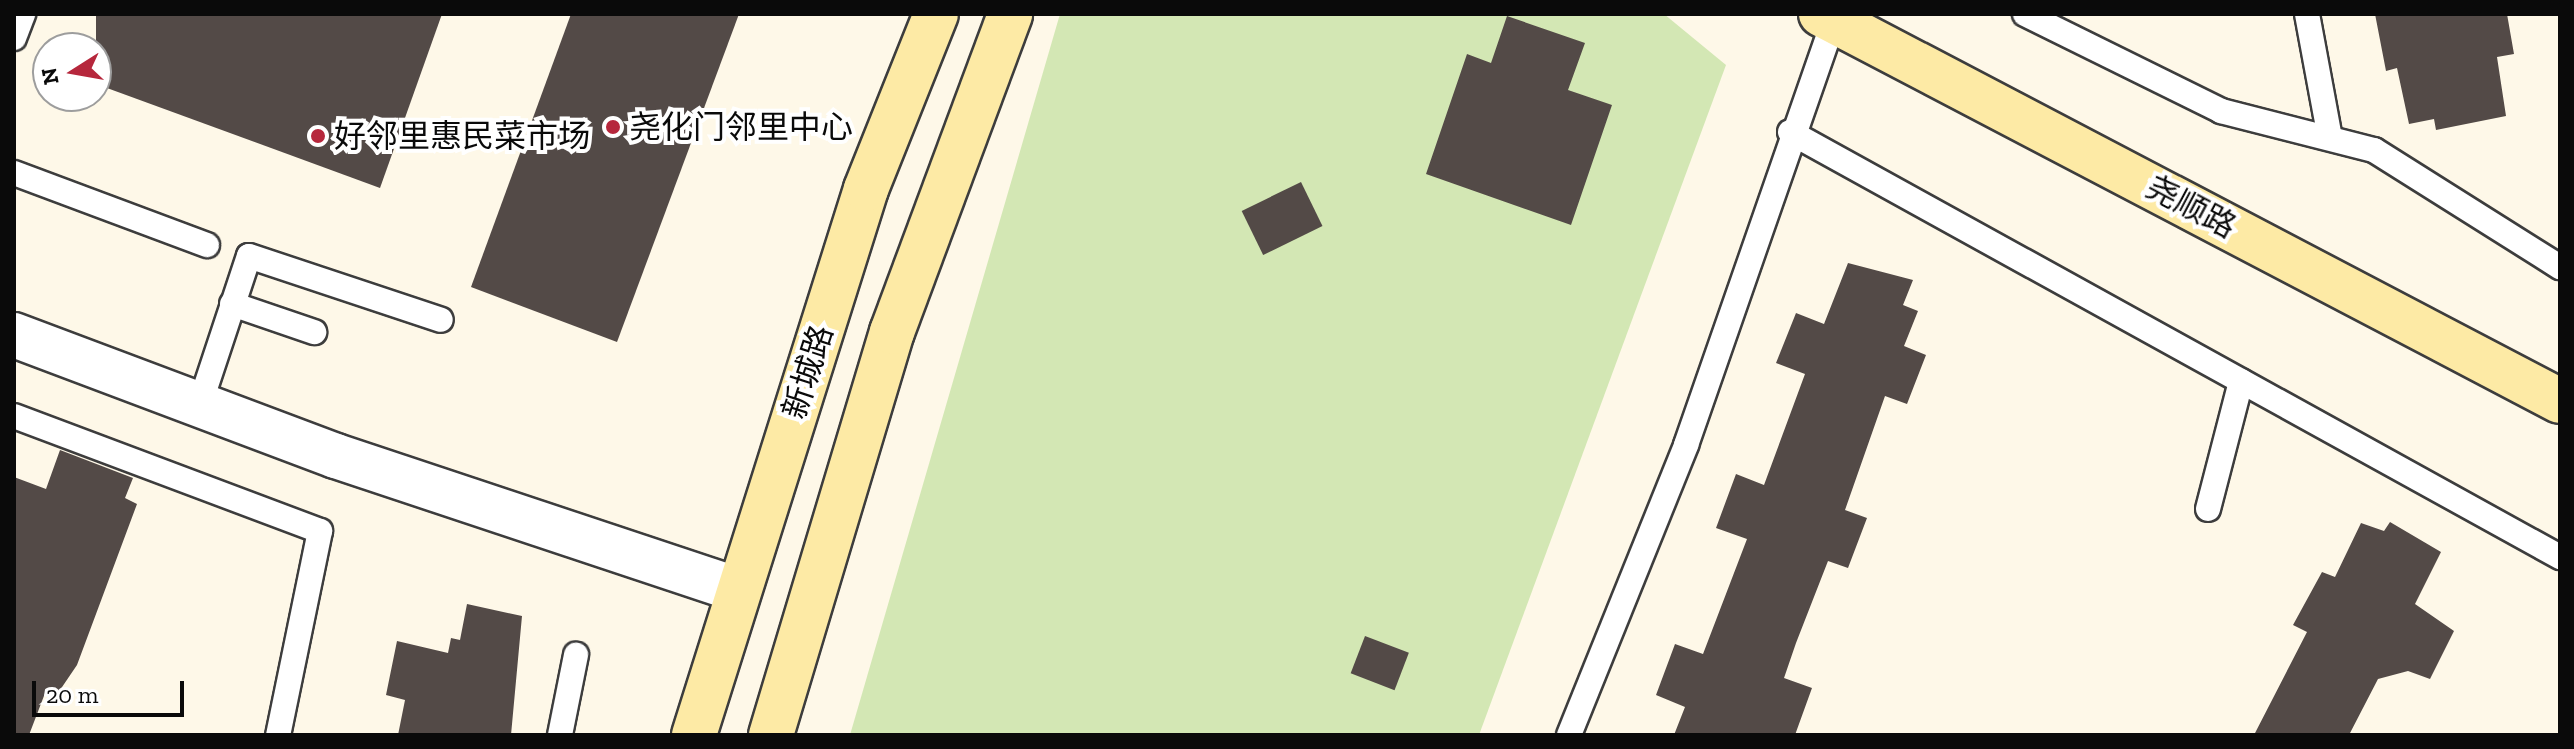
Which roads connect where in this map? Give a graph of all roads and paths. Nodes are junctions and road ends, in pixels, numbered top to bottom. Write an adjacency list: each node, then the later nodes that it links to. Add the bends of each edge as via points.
1 (23, 14): 7 (lane)
2 (936, 14): 23 (main road, 新城路, via 866,189)
3 (1010, 14): 28 (main road, via 892,332)
4 (2025, 14): 9 (lane, via 2221,111)
5 (2307, 14): 9 (lane)
6 (1827, 17): 8 (lane); 18 (main road, 尧顺路)
7 (14, 38)
8 (1790, 132): 17 (lane); 29 (lane, via 1686,445)
9 (2330, 138): 12 (lane, via 2374,150)
10 (14, 173): 11 (lane)
11 (207, 245)
12 (2560, 267)
13 (232, 304): 14 (lane, via 249,256); 15 (lane); 19 (lane)
14 (441, 320)
15 (314, 332)
16 (14, 335): 19 (street)
17 (2241, 381): 21 (lane); 22 (lane)
18 (2560, 401)
19 (199, 407): 23 (street)
20 (14, 416): 25 (lane, via 320,531)
21 (2208, 509)
22 (2560, 557)
23 (738, 590): 27 (main road, 新城路)
24 (576, 655): 26 (lane)
25 (278, 735)
26 (560, 735)
27 (694, 735)
28 (771, 735)
29 (1569, 735)

